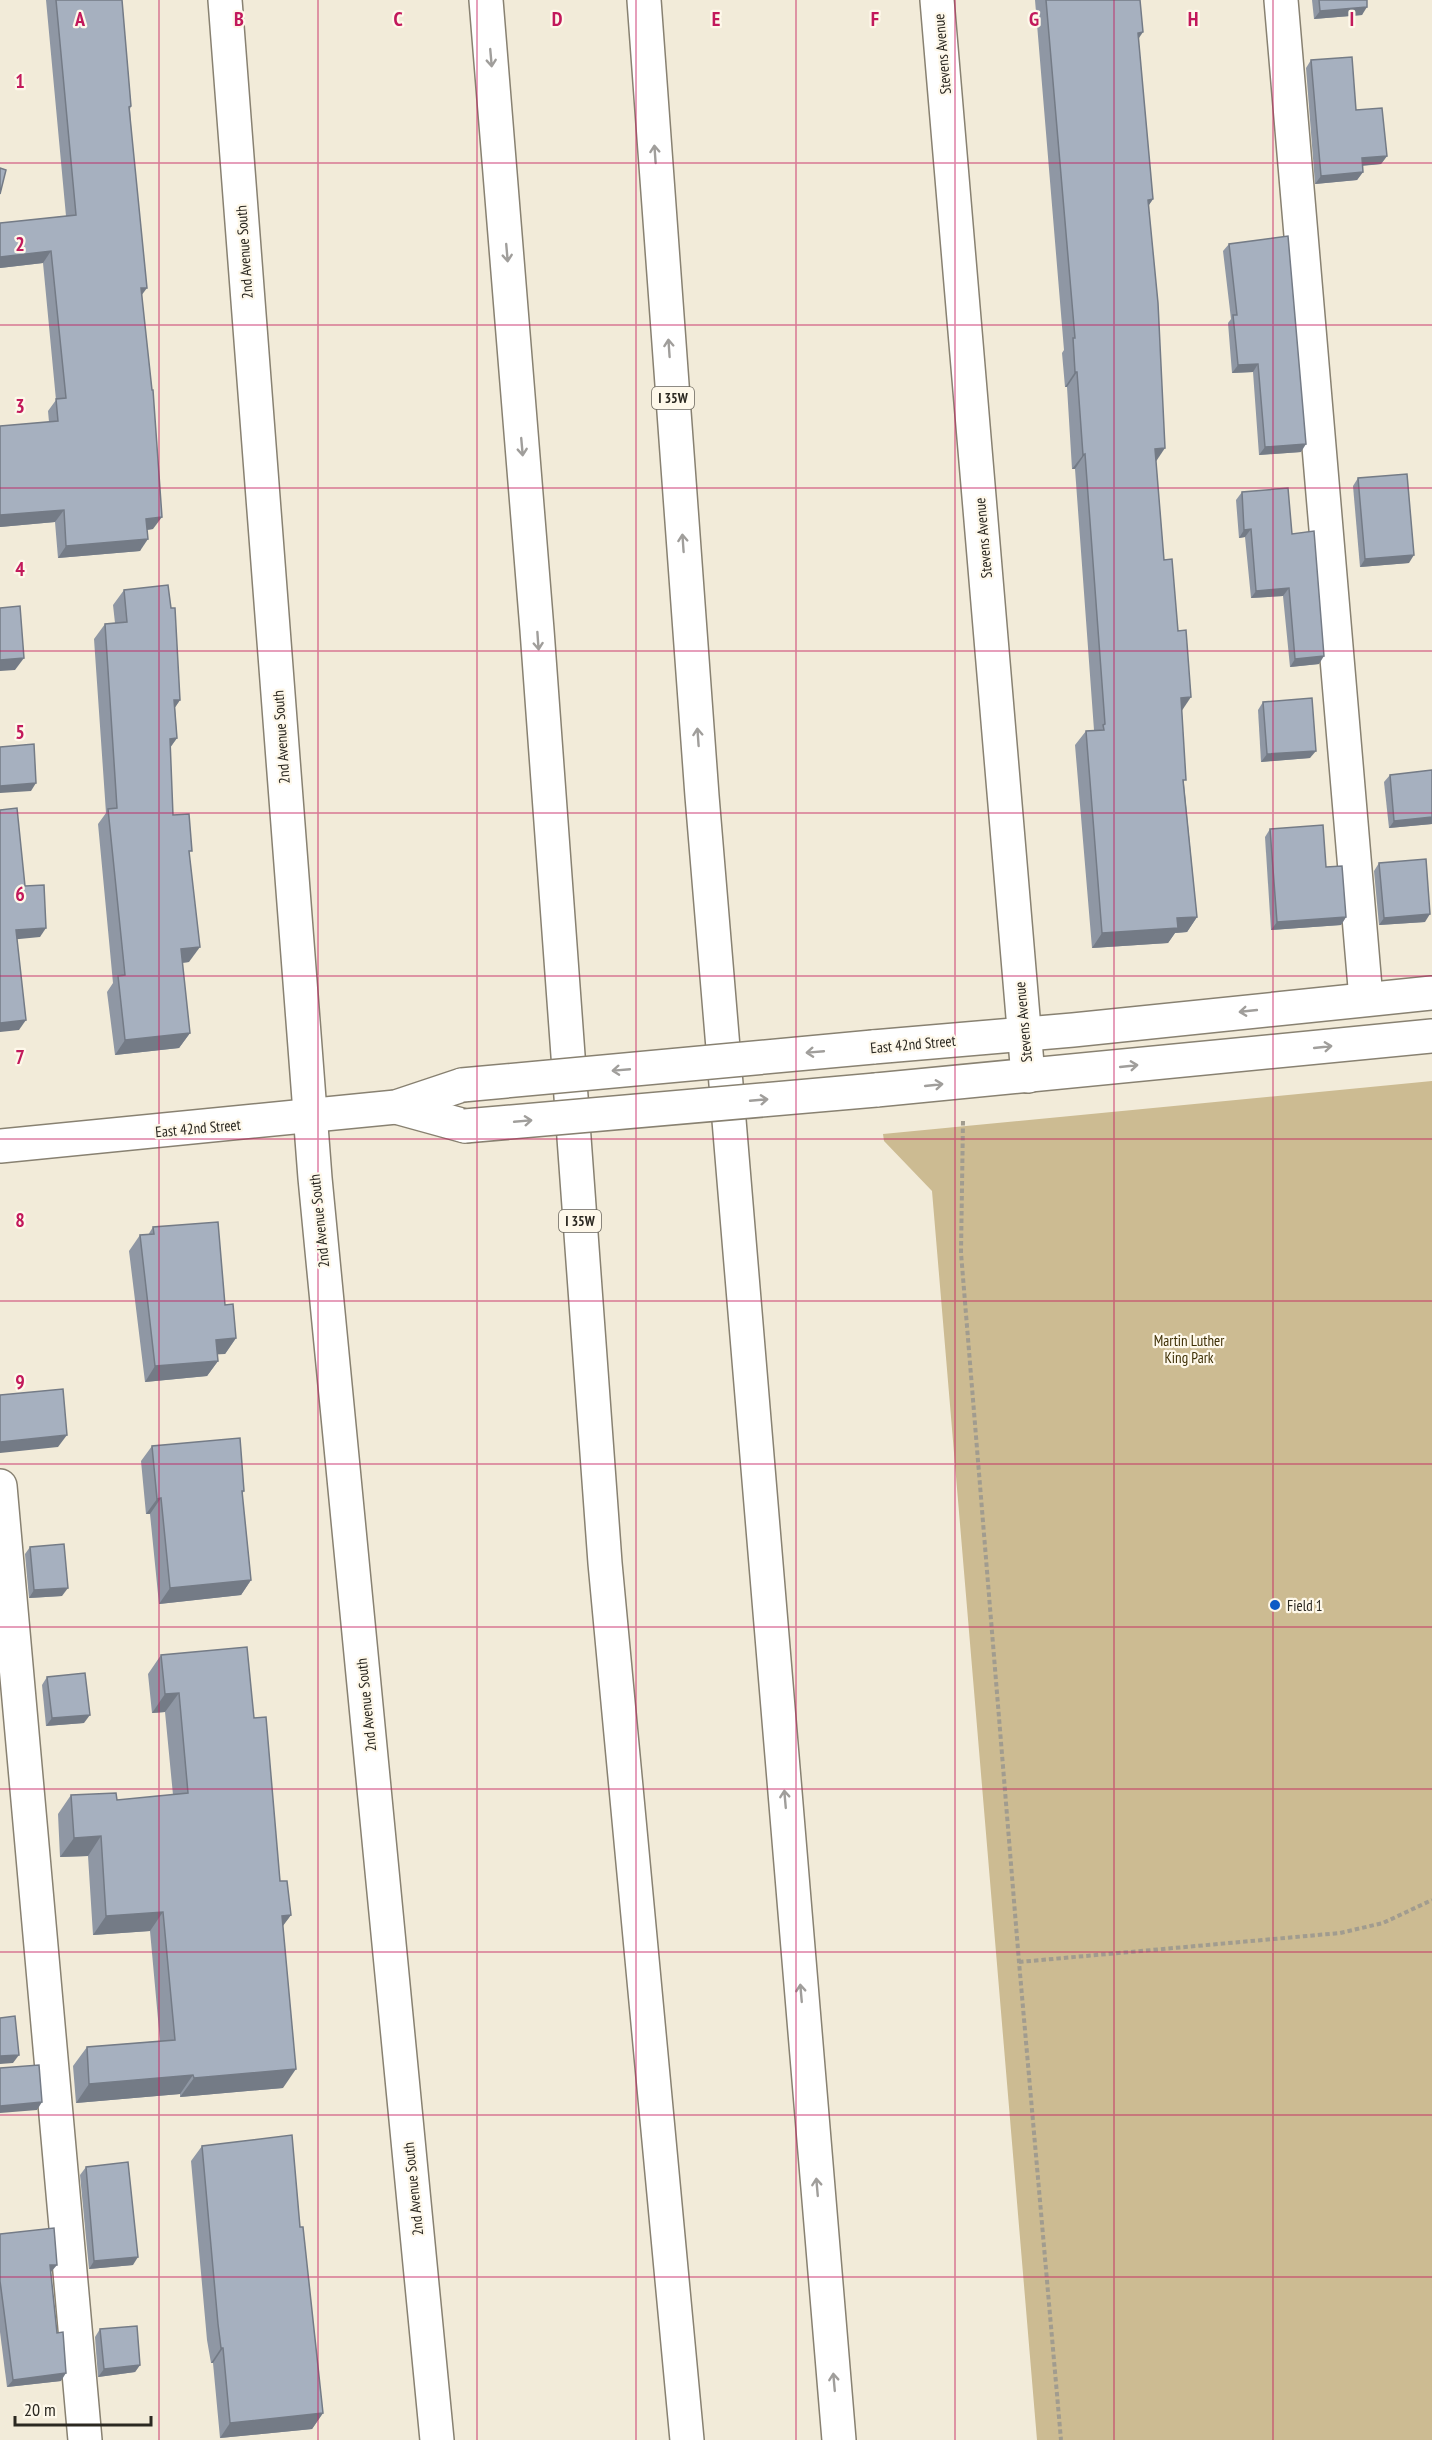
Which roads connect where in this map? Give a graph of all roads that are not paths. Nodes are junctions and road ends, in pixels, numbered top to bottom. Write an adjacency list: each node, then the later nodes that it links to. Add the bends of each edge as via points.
1 (225, 0): 12 (main road, 2nd Avenue South)
2 (486, 0): 17 (main road, I 35W, one-way to 17, via 535,606 604,1563)
3 (644, 0): 18 (main road, I 35W, one-way to 3, via 702,796)
4 (937, 0): 8 (main road, Stevens Avenue)
5 (1281, 0): 7 (main road)
6 (1432, 993): 7 (main road, East 42nd Street)
7 (1366, 999): 8 (main road, East 42nd Street, one-way to 8)
8 (1024, 1033): 10 (main road, Stevens Avenue); 11 (main road, East 42nd Street, one-way to 11, bridge, via 462,1085)
9 (1432, 1036): 10 (main road, East 42nd Street, one-way to 9)
10 (1028, 1076): 11 (main road, East 42nd Street, one-way to 10, bridge, via 465,1125)
11 (396, 1107): 12 (main road, East 42nd Street)
12 (310, 1116): 13 (main road, East 42nd Street); 16 (main road, 2nd Avenue South)
13 (0, 1146)
14 (0, 1486): 15 (main road)
15 (85, 2440)
16 (437, 2440)
17 (687, 2440)
18 (839, 2440)

